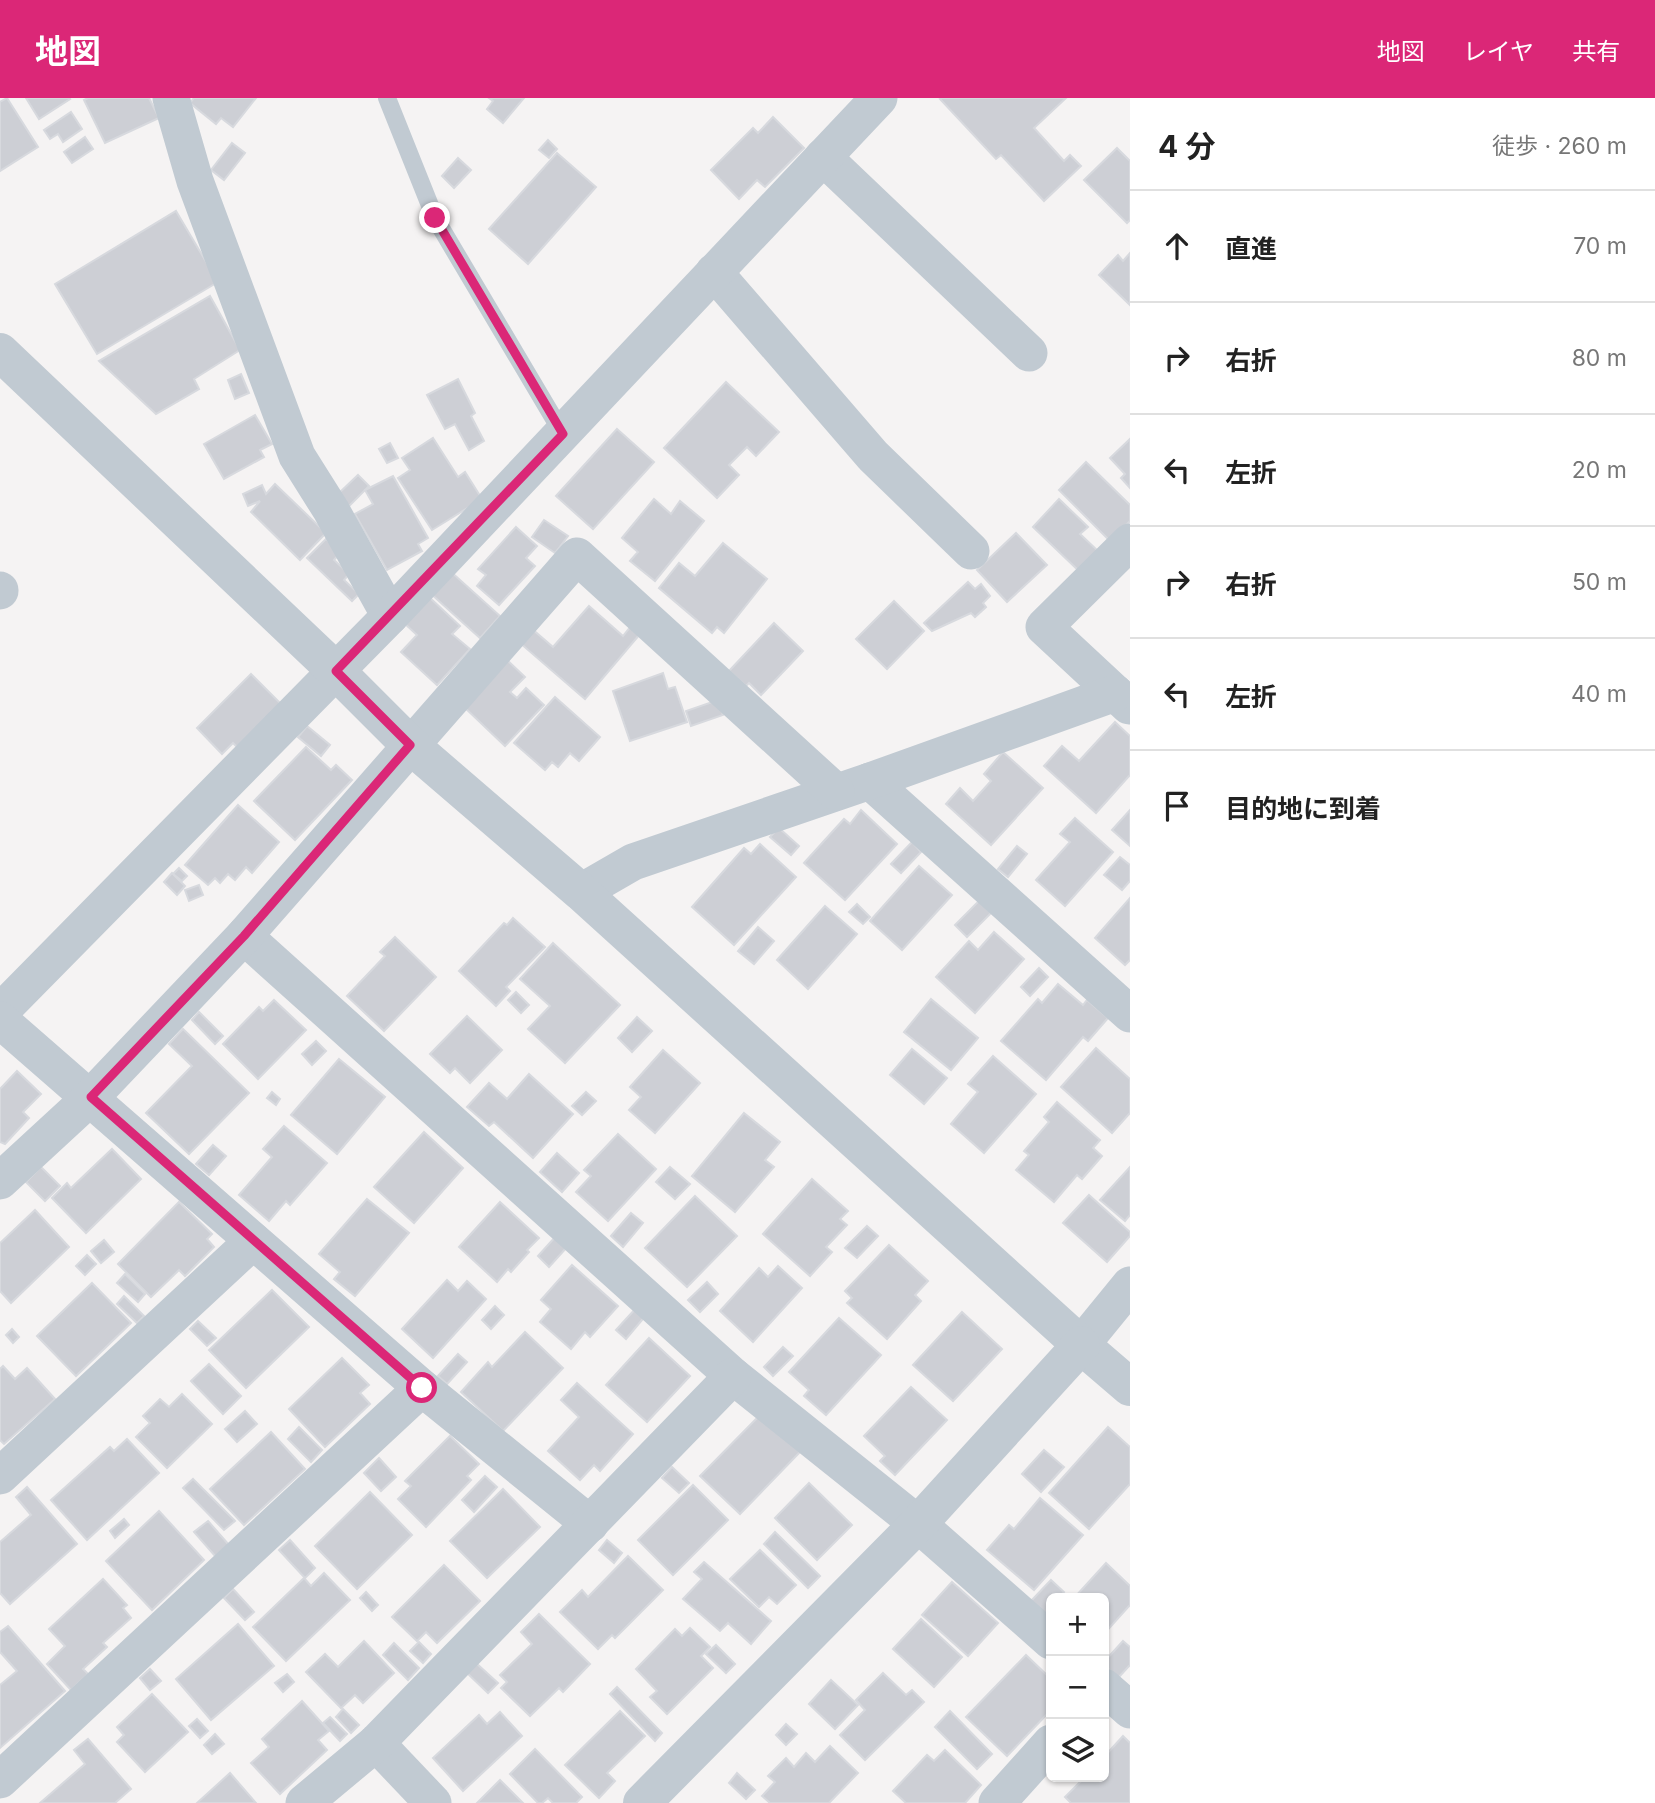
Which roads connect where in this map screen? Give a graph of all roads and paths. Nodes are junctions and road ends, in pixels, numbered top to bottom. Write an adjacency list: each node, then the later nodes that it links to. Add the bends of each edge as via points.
1 (171, 98): 11 (street, via 195,181 297,456)
2 (387, 98): 8 (lane, via 435,218)
3 (880, 98): 4 (street)
4 (823, 157): 5 (street); 7 (street)
5 (713, 272): 8 (street); 10 (street, via 873,456)
6 (0, 352): 12 (street)
7 (1029, 353)
8 (563, 434): 11 (street)
9 (1130, 542): 13 (street, via 1044,626)
10 (971, 551)
11 (390, 616): 12 (street)
12 (336, 671): 14 (street); 18 (street)
13 (1123, 700): 15 (street)
14 (410, 745): 15 (street, via 577,556); 16 (street); 17 (street)
15 (853, 786): 16 (street, via 633,862); 19 (street)
16 (581, 892): 25 (street)
17 (244, 936): 21 (street); 26 (street)
18 (0, 1012)
19 (1130, 1014)
20 (0, 1020): 21 (street)
21 (91, 1097): 22 (street); 23 (street)
22 (0, 1181)
23 (253, 1241): 28 (street); 29 (street)
24 (1130, 1285): 25 (street)
25 (1081, 1345): 27 (street); 31 (street)
26 (733, 1376): 30 (street); 31 (street)
27 (1130, 1387)
28 (422, 1388): 30 (street); 37 (street)
29 (0, 1476)
30 (590, 1524): 35 (street)
31 (918, 1524): 32 (street); 40 (street)
32 (1046, 1637)
33 (1109, 1691): 34 (street)
34 (1130, 1710)
35 (376, 1743): 38 (street); 39 (street)
36 (1046, 1749): 41 (street)
37 (0, 1780)
38 (304, 1803)
39 (433, 1803)
40 (642, 1803)
41 (997, 1803)

